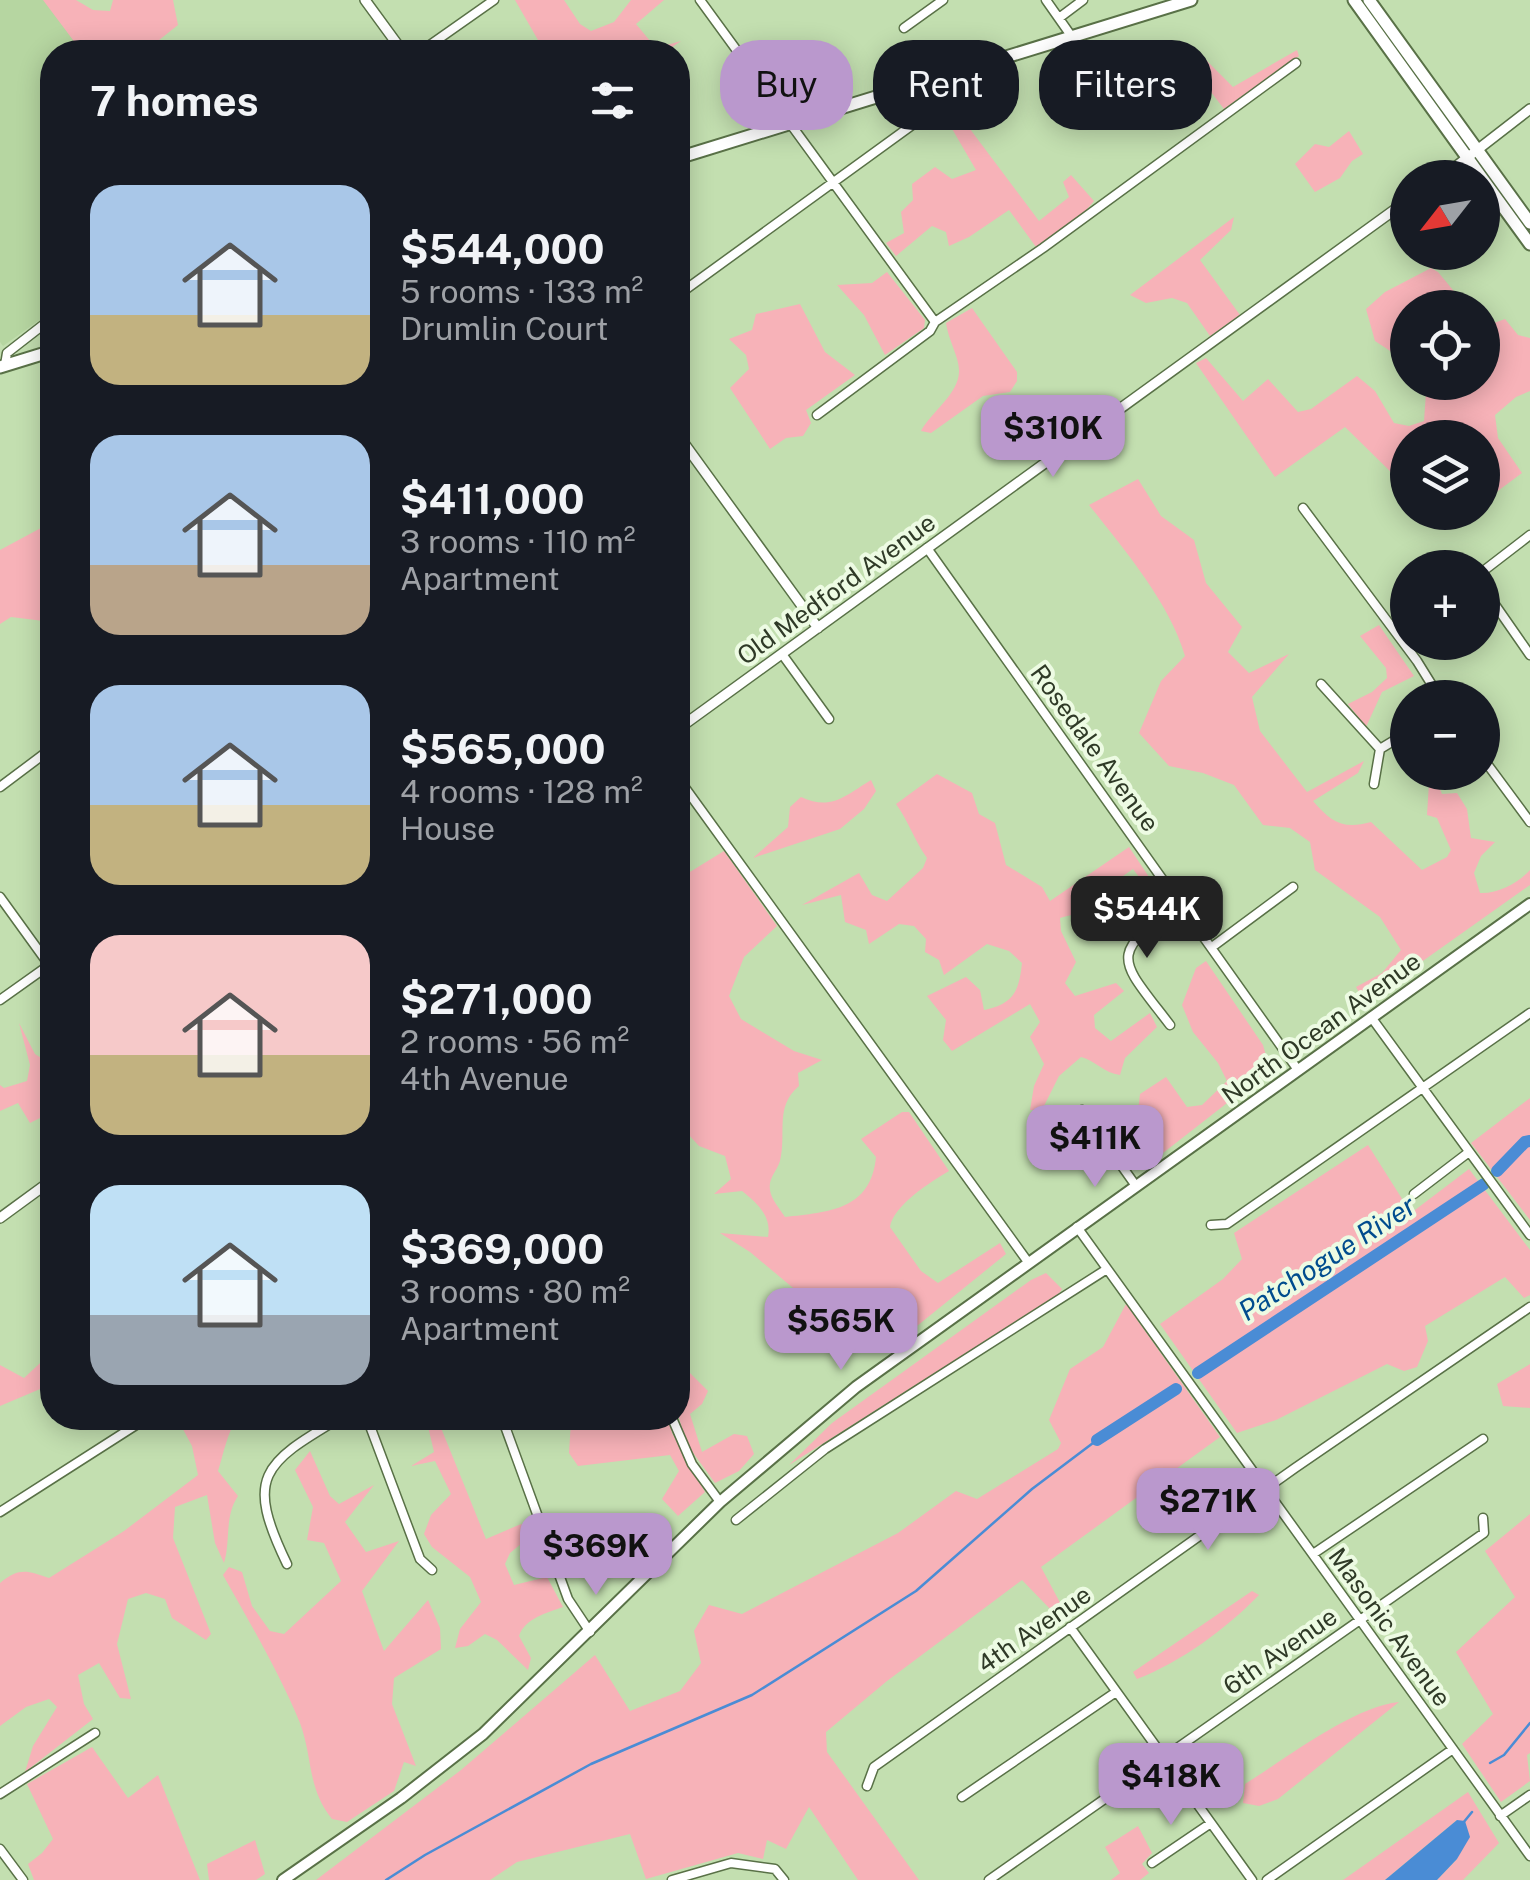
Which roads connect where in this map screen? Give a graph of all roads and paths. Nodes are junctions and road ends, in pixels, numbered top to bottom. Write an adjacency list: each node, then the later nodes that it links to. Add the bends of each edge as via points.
1 (365, 0): 13 (street)
2 (494, 0): 14 (street)
3 (700, 0): 15 (street)
4 (942, 0): 11 (street)
5 (1046, 0): 10 (street)
6 (1084, 0): 10 (street)
7 (1190, 0): 12 (main road)
8 (1354, 0): 23 (main road)
9 (1369, 0): 23 (main road)
10 (1059, 18): 12 (street)
11 (904, 28)
12 (1072, 37): 16 (main road)
13 (394, 40)
14 (437, 40)
15 (728, 40)
16 (1019, 53)
17 (1296, 64): 32 (street)
18 (1530, 109): 23 (street)
19 (769, 130): 22 (main road)
20 (792, 130): 26 (street)
21 (904, 130): 26 (street)
22 (690, 154)
23 (1474, 154): 24 (street); 25 (main road); 29 (main road)
24 (1466, 160)
25 (1476, 160)
26 (831, 183): 31 (street); 32 (street)
27 (1500, 203): 30 (main road)
28 (1390, 213): 40 (street, Old Medford Avenue)
29 (1530, 223)
30 (1530, 244)
31 (690, 286)
32 (935, 322): 36 (street)
33 (40, 327): 35 (street, via 7,353)
34 (40, 354): 35 (main road)
35 (2, 366)
36 (817, 414)
37 (690, 452): 43 (street)
38 (1303, 508): 46 (street)
39 (1530, 535): 41 (street)
40 (927, 548): 43 (street, Old Medford Avenue); 60 (street, Rosedale Avenue)
41 (1500, 558)
42 (1500, 612): 45 (street)
43 (818, 628): 44 (street, Old Medford Avenue)
44 (782, 654): 48 (street); 49 (street, Old Medford Avenue)
45 (1530, 656)
46 (1427, 680)
47 (1321, 684): 51 (street)
48 (829, 719)
49 (690, 720)
50 (1390, 743): 51 (street)
51 (1380, 749): 54 (street)
52 (40, 757): 55 (street)
53 (1500, 781): 57 (street)
54 (1374, 784)
55 (0, 787)
56 (690, 795): 80 (street)
57 (1530, 822)
58 (1294, 887): 62 (street)
59 (0, 897): 63 (street)
60 (1182, 902): 62 (street, Rosedale Avenue); 68 (street, via 1139,932 1128,964)
61 (1530, 904): 67 (main road, North Ocean Avenue)
62 (1212, 947): 69 (street, Rosedale Avenue)
63 (40, 951)
64 (40, 973): 65 (street)
65 (0, 1000)
66 (1530, 1013): 70 (street)
67 (1371, 1017): 69 (main road, North Ocean Avenue); 70 (street)
68 (1170, 1025)
69 (1298, 1070): 73 (main road, North Ocean Avenue)
70 (1422, 1088): 72 (street); 77 (street, via 1228,1224)
71 (1082, 1110): 73 (street)
72 (1469, 1152): 75 (street); 79 (street)
73 (1136, 1186): 78 (main road, North Ocean Avenue)
74 (40, 1189): 76 (street)
75 (1414, 1194)
76 (0, 1218)
77 (1211, 1226)
78 (1077, 1228): 80 (main road, North Ocean Avenue); 81 (street, Masonic Avenue)
79 (1530, 1235)
80 (1028, 1262): 90 (main road, North Ocean Avenue, via 856,1387)
81 (1107, 1270): 89 (street, Masonic Avenue); 93 (street, via 825,1449)
82 (1530, 1307): 89 (street, 4th Avenue)
83 (128, 1430): 91 (street)
84 (320, 1430): 95 (street, via 278,1460 266,1480 265,1511)
85 (372, 1430): 96 (street, via 420,1559)
86 (506, 1430): 99 (street, via 568,1599)
87 (677, 1430): 90 (street)
88 (1483, 1438): 94 (street)
89 (1266, 1489): 94 (street, Masonic Avenue); 98 (street, 4th Avenue)
90 (720, 1502): 99 (main road, North Ocean Avenue)
91 (0, 1512)
92 (1483, 1518): 97 (street, 6th Avenue, via 1484,1533)
93 (736, 1520)
94 (1312, 1554): 97 (street, Masonic Avenue)
95 (287, 1564)
96 (432, 1570)
97 (1359, 1620): 102 (street, Masonic Avenue); 103 (street, 6th Avenue)
98 (1070, 1627): 100 (street); 104 (street, 4th Avenue, via 874,1767)
99 (590, 1632): 114 (main road, North Ocean Avenue, via 463,1750)
100 (1116, 1692): 103 (street); 107 (street)
101 (95, 1733): 105 (street)
102 (1453, 1749): 108 (street, Masonic Avenue); 119 (street)
103 (1162, 1758): 109 (street); 117 (street, 6th Avenue)
104 (866, 1786)
105 (0, 1794)
106 (1530, 1795): 108 (street)
107 (962, 1797)
108 (1500, 1816): 111 (street, Masonic Avenue)
109 (1211, 1823): 112 (street); 118 (street)
110 (0, 1848): 113 (street)
111 (1530, 1856)
112 (1152, 1863)
113 (23, 1880)
114 (284, 1880)
115 (672, 1880): 116 (street, via 731,1863 775,1868)
116 (784, 1880)
117 (989, 1880)
118 (1252, 1880)
119 (1267, 1880)

